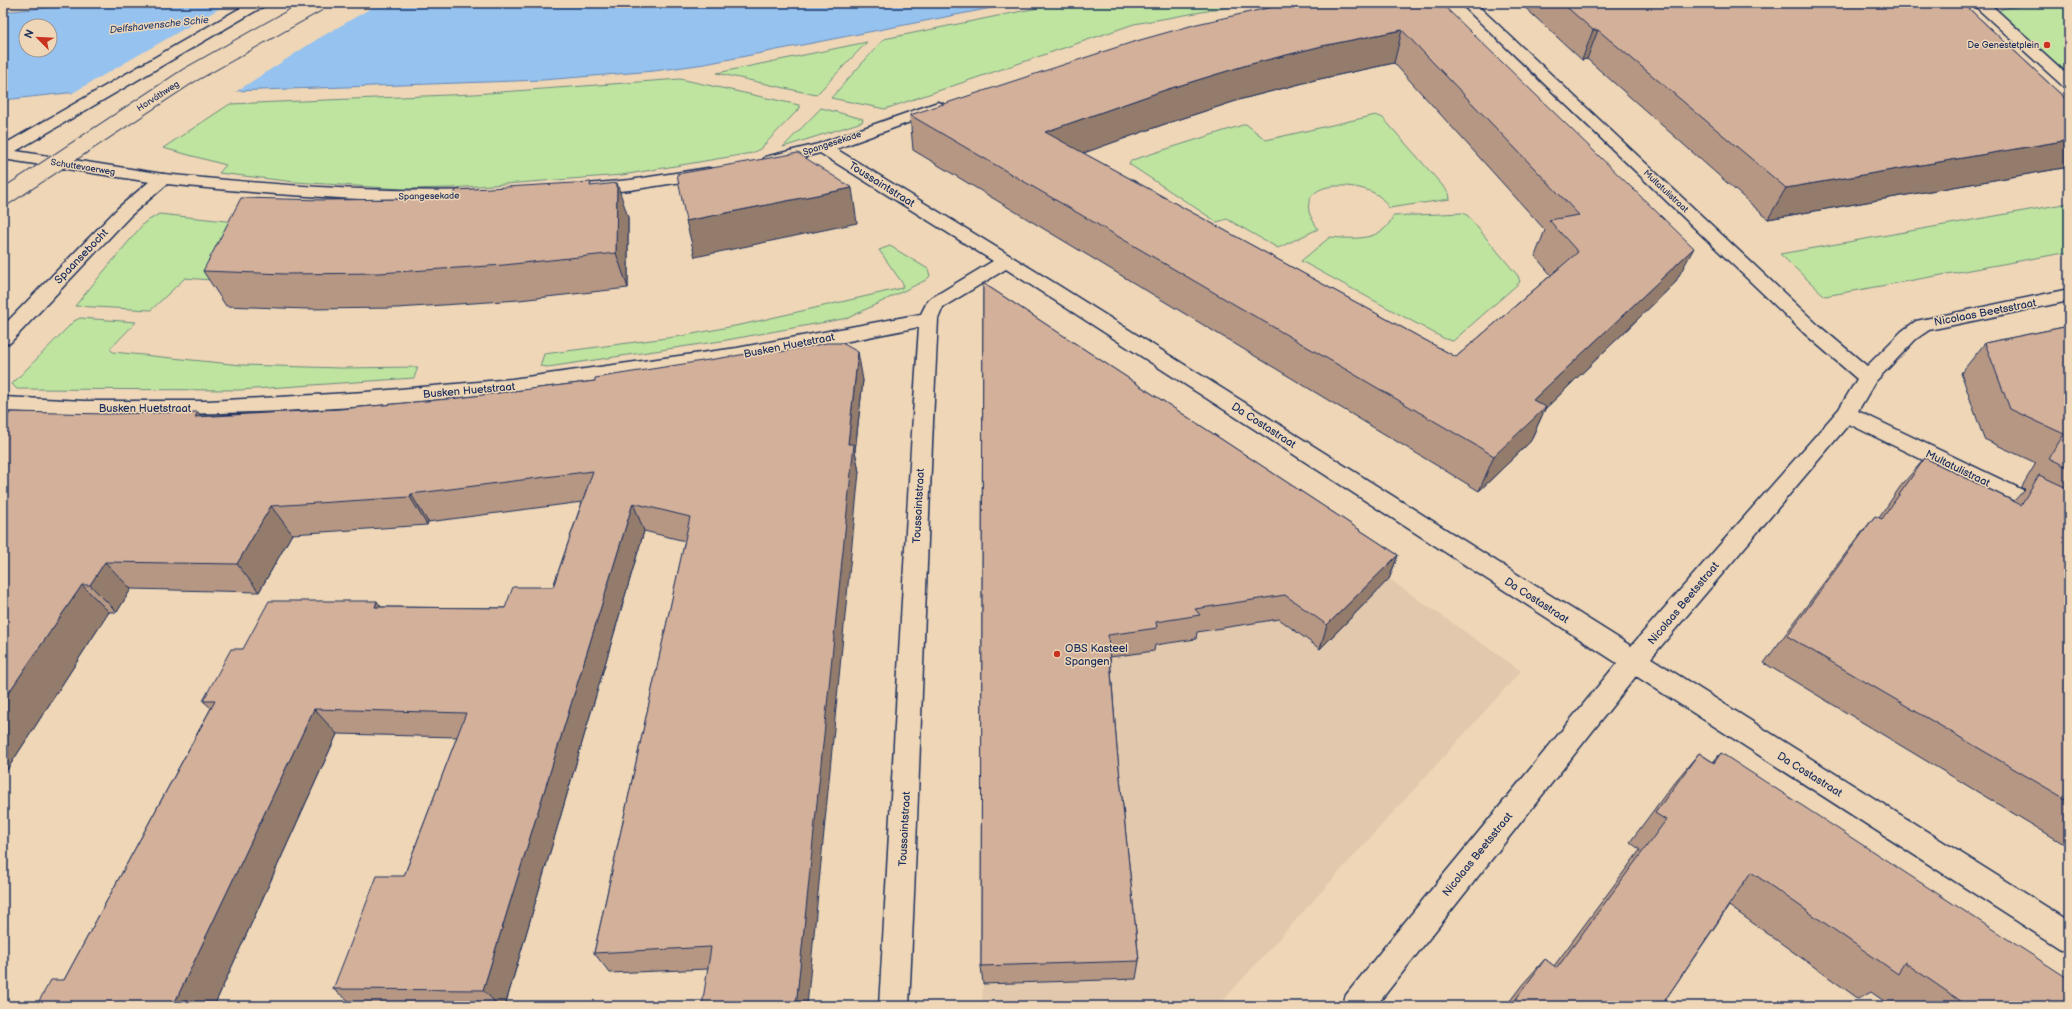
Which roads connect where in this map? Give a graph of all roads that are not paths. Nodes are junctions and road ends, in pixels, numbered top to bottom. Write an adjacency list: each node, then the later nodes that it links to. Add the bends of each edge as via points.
1 (260, 3): 8 (street)
2 (318, 3): 14 (street, Horváthweg, bridge, via 188,76)
3 (1467, 3): 19 (street, Multatulistraat, via 1811,329)
4 (1982, 3): 5 (street)
5 (2069, 84)
6 (951, 103): 7 (street, Spangesekade)
7 (823, 148): 9 (street, Spangesekade); 15 (street, Toussaintstraat)
8 (3, 153): 11 (street, Schuttevaerweg)
9 (756, 164)
10 (726, 169): 12 (street, via 630,185)
11 (163, 179): 13 (street, Spangesekade, via 361,196 432,198); 18 (street, Spaansebocht, via 124,212)
12 (572, 190)
13 (499, 194)
14 (3, 198)
15 (1006, 261): 17 (street, Toussaintstraat, via 935,304); 23 (street, Da Costastraat)
16 (2069, 295): 19 (street, Nicolaas Beetsstraat, via 1923,324)
17 (929, 319): 20 (street, Busken Huetstraat, via 737,355 512,386 366,399 209,408 84,408); 25 (street, Toussaintstraat, via 919,475)
18 (3, 338)
19 (1868, 377): 21 (street, Nicolaas Beetsstraat)
20 (3, 404)
21 (1846, 414): 22 (street, Multatulistraat); 23 (street, Nicolaas Beetsstraat)
22 (2069, 522)
23 (1634, 662): 24 (street, Da Costastraat); 26 (street, Nicolaas Beetsstraat, via 1446,892)
24 (2069, 938)
25 (894, 1006)
26 (1357, 1006)

